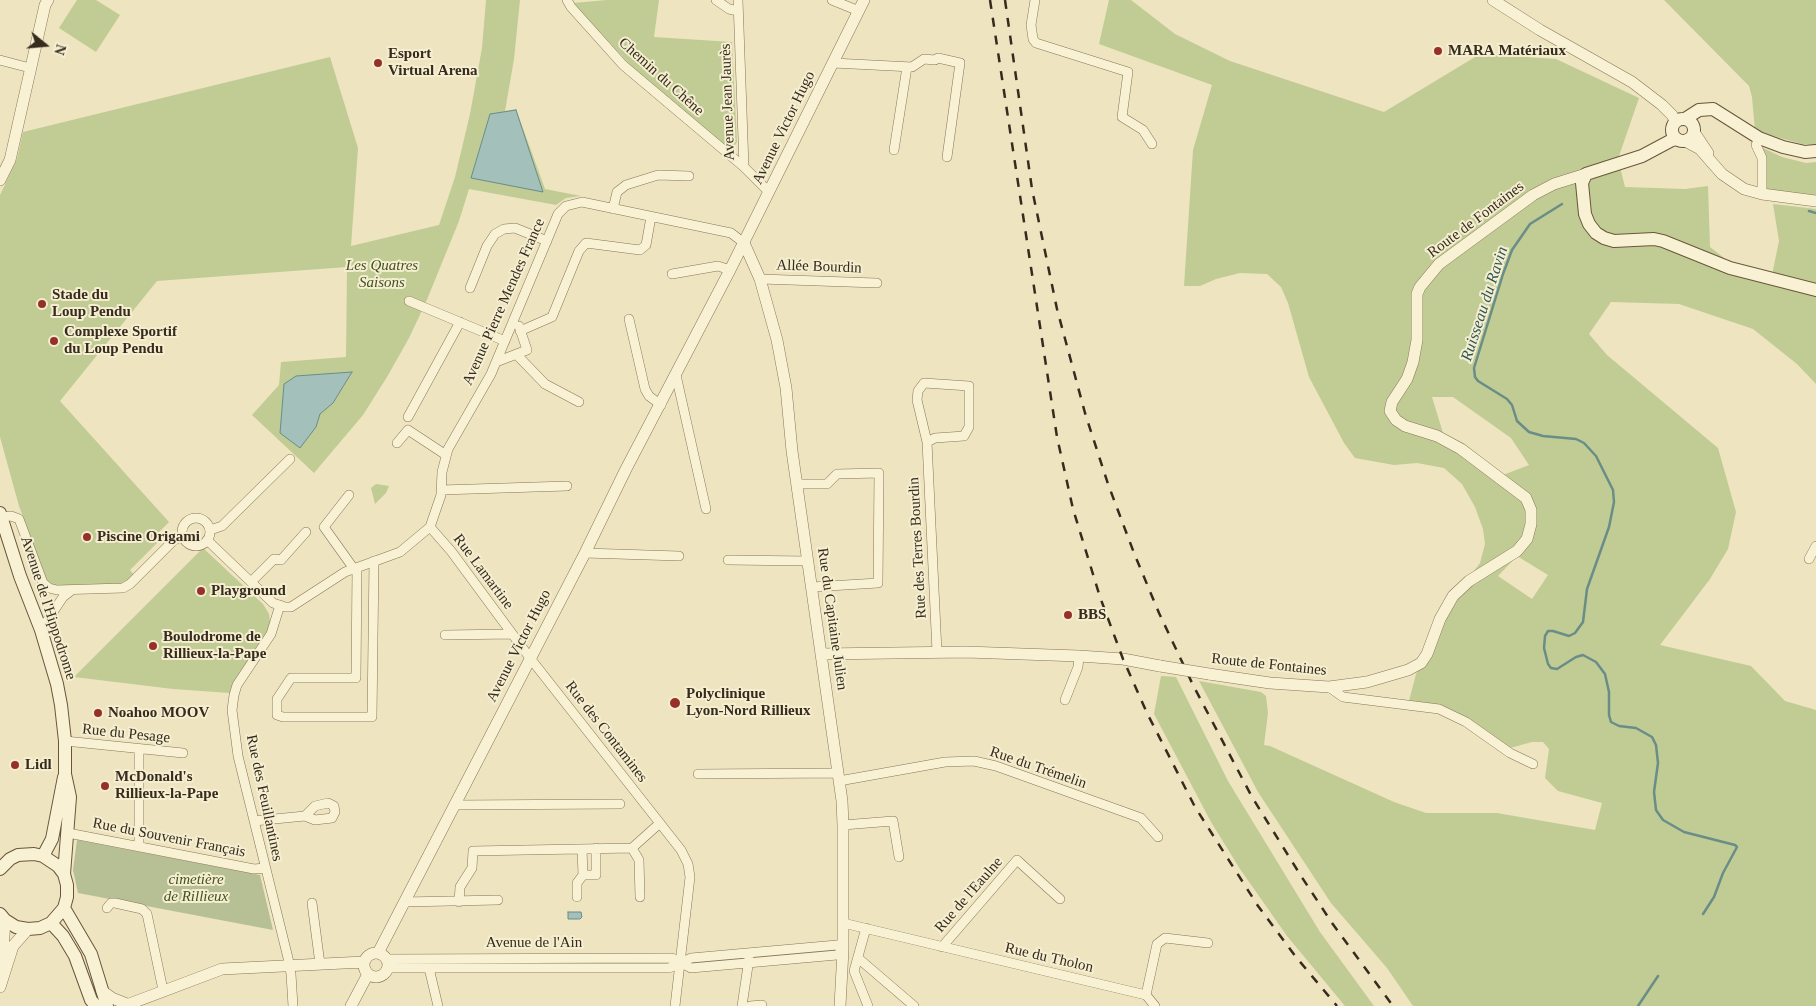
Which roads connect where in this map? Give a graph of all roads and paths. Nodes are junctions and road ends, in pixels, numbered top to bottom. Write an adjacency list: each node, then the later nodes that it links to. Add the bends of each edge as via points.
1 (48, 0): 14 (street)
2 (567, 0): 21 (street, Chemin du Chêne, via 623,65)
3 (716, 0): 9 (street)
4 (738, 0): 9 (street, Avenue Jean Jaurès)
5 (832, 0): 10 (street)
6 (864, 0): 10 (street, Avenue Victor Hugo)
7 (1034, 0): 17 (street, via 1031,26 1036,43 1128,72 1122,117 1143,130)
8 (1493, 0): 15 (street, via 1632,82 1662,105)
9 (738, 11): 21 (street, Avenue Jean Jaurès)
10 (858, 11): 12 (street, Avenue Victor Hugo)
11 (0, 60): 14 (street)
12 (833, 63): 13 (street); 25 (street, Avenue Victor Hugo)
13 (907, 67): 18 (street); 20 (street, via 924,59 938,58 960,63)
14 (30, 68): 24 (street, via 10,160)
15 (1683, 129): 16 (main road, via 1702,115 1713,113); 22 (main road, via 1654,150 1628,162); 26 (street, via 1731,181)
16 (1759, 138): 19 (main road, via 1783,147); 26 (street, via 1756,145 1762,158)
17 (1152, 144)
18 (894, 150)
19 (1816, 152)
20 (948, 157)
21 (744, 167): 25 (street, Avenue Jean Jaurès)
22 (1586, 174): 37 (main road, via 1582,183 1585,214 1596,233 1604,238 1663,241 1730,268); 86 (street, Route de Fontaines, via 1533,195 1439,264 1417,294 1413,362 1390,411 1405,426 1437,436 1461,449 1526,498 1531,524 1527,538 1517,551 1469,581 1453,596 1421,663 1381,679)
23 (689, 176): 28 (street, via 658,175 626,185 617,192)
24 (0, 180)
25 (769, 192): 31 (street, Avenue Victor Hugo)
26 (1760, 193): 27 (street)
27 (1816, 201)
28 (613, 209): 29 (street, Avenue Pierre Mendes France); 30 (street, Avenue Pierre Mendes France, via 582,202 566,206 558,214)
29 (651, 217): 31 (street, Avenue Pierre Mendes France, via 731,232); 42 (street, via 646,245 640,250 586,243 579,251 552,317)
30 (547, 241): 36 (street, via 515,228 495,234); 39 (street, Avenue Pierre Mendes France)
31 (744, 243): 32 (street, Avenue Victor Hugo); 34 (street, Rue du Capitaine Julien)
32 (730, 270): 33 (street, via 718,266); 46 (street, Avenue Victor Hugo)
33 (672, 274)
34 (760, 279): 35 (street, Allée Bourdin); 54 (street, Rue du Capitaine Julien, via 786,388)
35 (877, 283)
36 (470, 288)
37 (1816, 290)
38 (409, 301): 41 (street)
39 (515, 318): 42 (street); 43 (street, Avenue Pierre Mendes France)
40 (629, 318): 48 (street, via 645,389)
41 (460, 322): 43 (street); 49 (street)
42 (520, 331): 44 (street, via 527,350)
43 (505, 341): 45 (street, Avenue Pierre Mendes France)
44 (517, 355): 45 (street); 47 (street, via 545,384)
45 (496, 362): 52 (street, Avenue Pierre Mendes France)
46 (676, 376): 48 (street, Avenue Victor Hugo); 58 (street)
47 (579, 402)
48 (661, 405): 66 (street, Avenue Victor Hugo)
49 (408, 417)
50 (927, 442): 50 (street, Rue des Terres Bourdin, via 918,391 924,383 969,386 969,427 964,436 935,438); 80 (street, Rue des Terres Bourdin)
51 (397, 443): 52 (street, via 408,430)
52 (446, 455): 56 (street, Avenue Pierre Mendes France)
53 (290, 460): 61 (street, via 222,526)
54 (797, 484): 71 (street, Rue du Capitaine Julien); 74 (street, via 827,484 837,474 879,473 878,583)
55 (567, 486): 56 (street)
56 (441, 490): 60 (street, Avenue Pierre Mendes France)
57 (349, 495): 72 (street, via 324,527)
58 (706, 509)
59 (2, 516): 75 (street, via 19,519 44,583 49,588); 77 (main road, Avenue de l'Hippodrome)
60 (430, 527): 70 (street, via 400,552); 78 (street, Rue Lamartine, via 452,550)
61 (210, 530): 63 (street, via 204,520 191,518 183,525); 64 (street)
62 (306, 532): 73 (street, via 281,560 274,559)
63 (182, 536): 64 (street, via 187,543 198,546); 75 (street, via 123,588)
64 (207, 540): 73 (street)
65 (1816, 546): 68 (street)
66 (585, 553): 67 (street); 83 (street, Avenue Victor Hugo)
67 (679, 556)
68 (1809, 559)
69 (728, 560): 71 (street)
70 (374, 561): 72 (street); 85 (street)
71 (808, 561): 74 (street, Rue du Capitaine Julien)
72 (355, 568): 76 (street, via 290,606); 84 (street)
73 (251, 582): 76 (street)
74 (812, 587): 81 (street, Rue du Capitaine Julien)
75 (72, 590): 77 (street)
76 (280, 605): 98 (street, Rue des Feuillantines, via 271,634 237,686 233,703 238,756)
77 (41, 630): 88 (main road, Avenue de l'Hippodrome, via 57,684)
78 (512, 634): 79 (street, Rue Lamartine); 83 (street, Rue Lamartine)
79 (445, 635)
80 (937, 652): 81 (street, Route de Fontaines); 82 (street, Route de Fontaines)
81 (821, 654): 94 (street, Rue du Capitaine Julien)
82 (1079, 656): 86 (street, Route de Fontaines, bridge, via 1123,659 1270,683); 87 (street)
83 (530, 658): 96 (street, Avenue Victor Hugo); 99 (street, Rue des Contamines)
84 (356, 678): 85 (street); 85 (street, via 291,678 277,699 277,715 372,717)
85 (372, 679)
86 (1329, 687): 91 (street, via 1343,696 1439,709)
87 (1066, 700)
88 (66, 742): 89 (street, Rue du Pesage); 92 (main road, Avenue de l'Hippodrome)
89 (139, 749): 90 (street, Rue du Pesage); 103 (street)
90 (183, 753)
91 (1533, 764)
92 (65, 774): 101 (main road, Avenue de l'Hippodrome, via 70,797); 108 (main road, Avenue de l'Hippodrome, via 52,839)
93 (698, 774): 94 (street, Rue du Trémelin)
94 (838, 777): 100 (street, Rue du Capitaine Julien); 102 (street, Rue du Trémelin, via 974,761 1141,818)
95 (620, 804): 96 (street)
96 (454, 805): 118 (street, Avenue Victor Hugo)
97 (304, 816): 98 (street)
98 (254, 821): 111 (street, Rue des Feuillantines)
99 (660, 823): 105 (street); 135 (street, Rue des Contamines, via 681,850 690,877)
100 (844, 824): 109 (street, via 893,820); 125 (street, Rue du Capitaine Julien)
101 (68, 833): 103 (street, Rue du Souvenir Français); 112 (main road, Avenue de l'Hippodrome)
102 (1158, 837)
103 (139, 847): 111 (street, Rue du Souvenir Français, via 254,869)
104 (596, 848): 105 (street); 106 (street); 113 (street, via 596,875)
105 (632, 848): 115 (street, via 639,860)
106 (582, 849): 113 (street); 119 (street, via 473,851 472,868 460,887)
107 (5, 856): 108 (main road); 110 (main road)
108 (43, 856): 112 (main road)
109 (899, 857)
110 (0, 868)
111 (265, 868): 137 (street, Rue des Feuillantines)
112 (64, 874): 121 (main road, Avenue de l'Hippodrome, via 67,897)
113 (583, 875): 114 (street, via 577,883)
114 (578, 897)
115 (640, 897)
116 (1060, 899): 129 (street, Rue de l'Eaulne, via 1017,860)
117 (498, 900): 119 (street)
118 (404, 902): 119 (street); 133 (street, Avenue Victor Hugo)
119 (459, 902)
120 (312, 903): 136 (street)
121 (64, 908): 124 (main road); 144 (main road, via 91,954)
122 (107, 908): 143 (street, via 115,903 142,909 146,914)
123 (3, 917): 127 (main road); 142 (street)
124 (51, 922): 127 (main road, via 40,928); 146 (main road, via 75,956)
125 (843, 923): 126 (street, Rue du Tholon); 130 (street, Rue du Capitaine Julien)
126 (866, 928): 129 (street, Rue du Tholon); 132 (street)
127 (28, 929): 142 (street, via 14,946)
128 (1208, 943): 145 (street, via 1165,938 1157,944)
129 (942, 947): 145 (street, Rue du Tholon)
130 (843, 950): 131 (street, Avenue de l'Ain, via 837,945); 141 (street, Rue du Capitaine Julien)
131 (749, 958): 135 (street, Avenue de l'Ain, via 691,958); 155 (street)
132 (858, 958): 139 (street); 159 (street)
133 (384, 960): 134 (street, via 371,954); 135 (street, Avenue de l'Ain, via 672,958); 138 (street, Avenue de l'Ain); 140 (street, via 381,976)
134 (364, 962): 136 (street); 140 (street)
135 (681, 963): 138 (street, Avenue de l'Ain, via 669,968); 154 (street, Rue des Contamines)
136 (320, 964): 137 (street)
137 (290, 965): 143 (street, via 222,969); 151 (street, Rue des Feuillantines)
138 (429, 968): 153 (street)
139 (854, 970): 141 (street); 158 (street)
140 (368, 974): 152 (street)
141 (842, 974): 157 (street, Rue du Capitaine Julien)
142 (1, 982)
143 (163, 990): 147 (street)
144 (102, 991): 147 (street); 150 (main road)
145 (1146, 995): 160 (street)
146 (92, 1004): 149 (street)
147 (125, 1005)
148 (762, 1005): 156 (street)
149 (103, 1006)
150 (107, 1006)
151 (293, 1006)
152 (351, 1006)
153 (438, 1006)
154 (675, 1006)
155 (742, 1006)
156 (750, 1006)
157 (840, 1006)
158 (868, 1006)
159 (914, 1006)
160 (1155, 1006)

